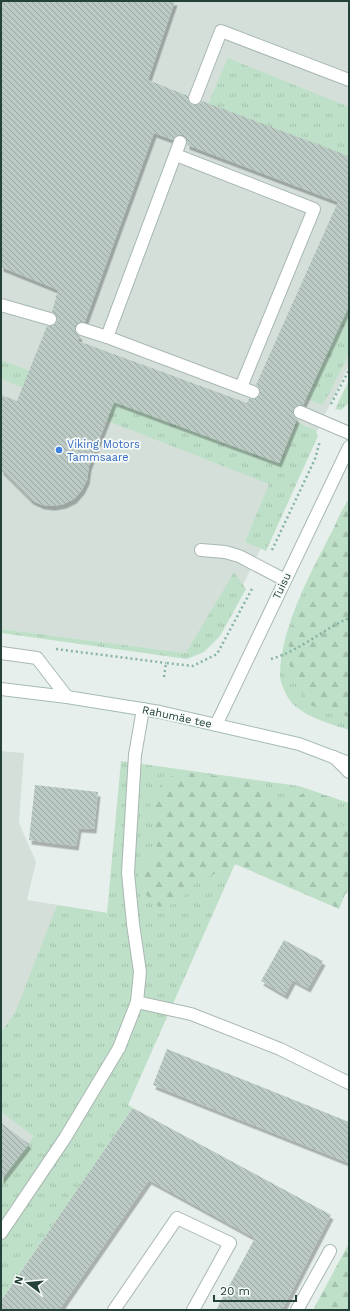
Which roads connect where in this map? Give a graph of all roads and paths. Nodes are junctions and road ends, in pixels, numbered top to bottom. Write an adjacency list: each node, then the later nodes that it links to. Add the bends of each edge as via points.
1 (349, 80): 2 (street, via 221,31)
2 (195, 98)
3 (180, 142): 4 (street)
4 (176, 155): 8 (street); 10 (street, via 314,209)
5 (1, 305): 6 (street)
6 (50, 319)
7 (82, 330): 8 (street)
8 (107, 338): 10 (street)
9 (349, 370): 12 (path)
10 (241, 387): 11 (street)
11 (253, 392)
12 (330, 407)
13 (300, 412): 14 (street)
14 (349, 433)
15 (320, 440): 17 (path, via 314,459)
16 (349, 447): 19 (street, Tuisu)
17 (272, 549)
18 (201, 550): 19 (street, via 239,556)
19 (285, 580): 25 (street, Tuisu)
20 (248, 599): 24 (path, via 218,654 193,666)
21 (349, 618): 25 (path, via 330,626 282,656)
22 (48, 648): 24 (path)
23 (1, 653): 28 (street, via 37,658)
24 (166, 663): 26 (path)
25 (244, 667): 30 (street, Tuisu)
26 (164, 678)
27 (1, 689): 28 (street, Rahumäe tee)
28 (67, 697): 29 (street, Rahumäe tee)
29 (143, 709): 30 (street, Rahumäe tee); 34 (street, via 135,755 128,873 132,924 140,972)
30 (216, 725): 31 (street, Rahumäe tee, via 299,744)
31 (334, 757): 32 (street, Rahumäe tee); 33 (street)
32 (349, 763)
33 (349, 772)
34 (136, 1002): 35 (street, via 191,1014 280,1049); 36 (street, via 119,1048 65,1138)
35 (349, 1083)
36 (1, 1232)
37 (330, 1251): 40 (street)
38 (114, 1310): 39 (street, via 176,1218 230,1243)
39 (193, 1310)
40 (297, 1310)

